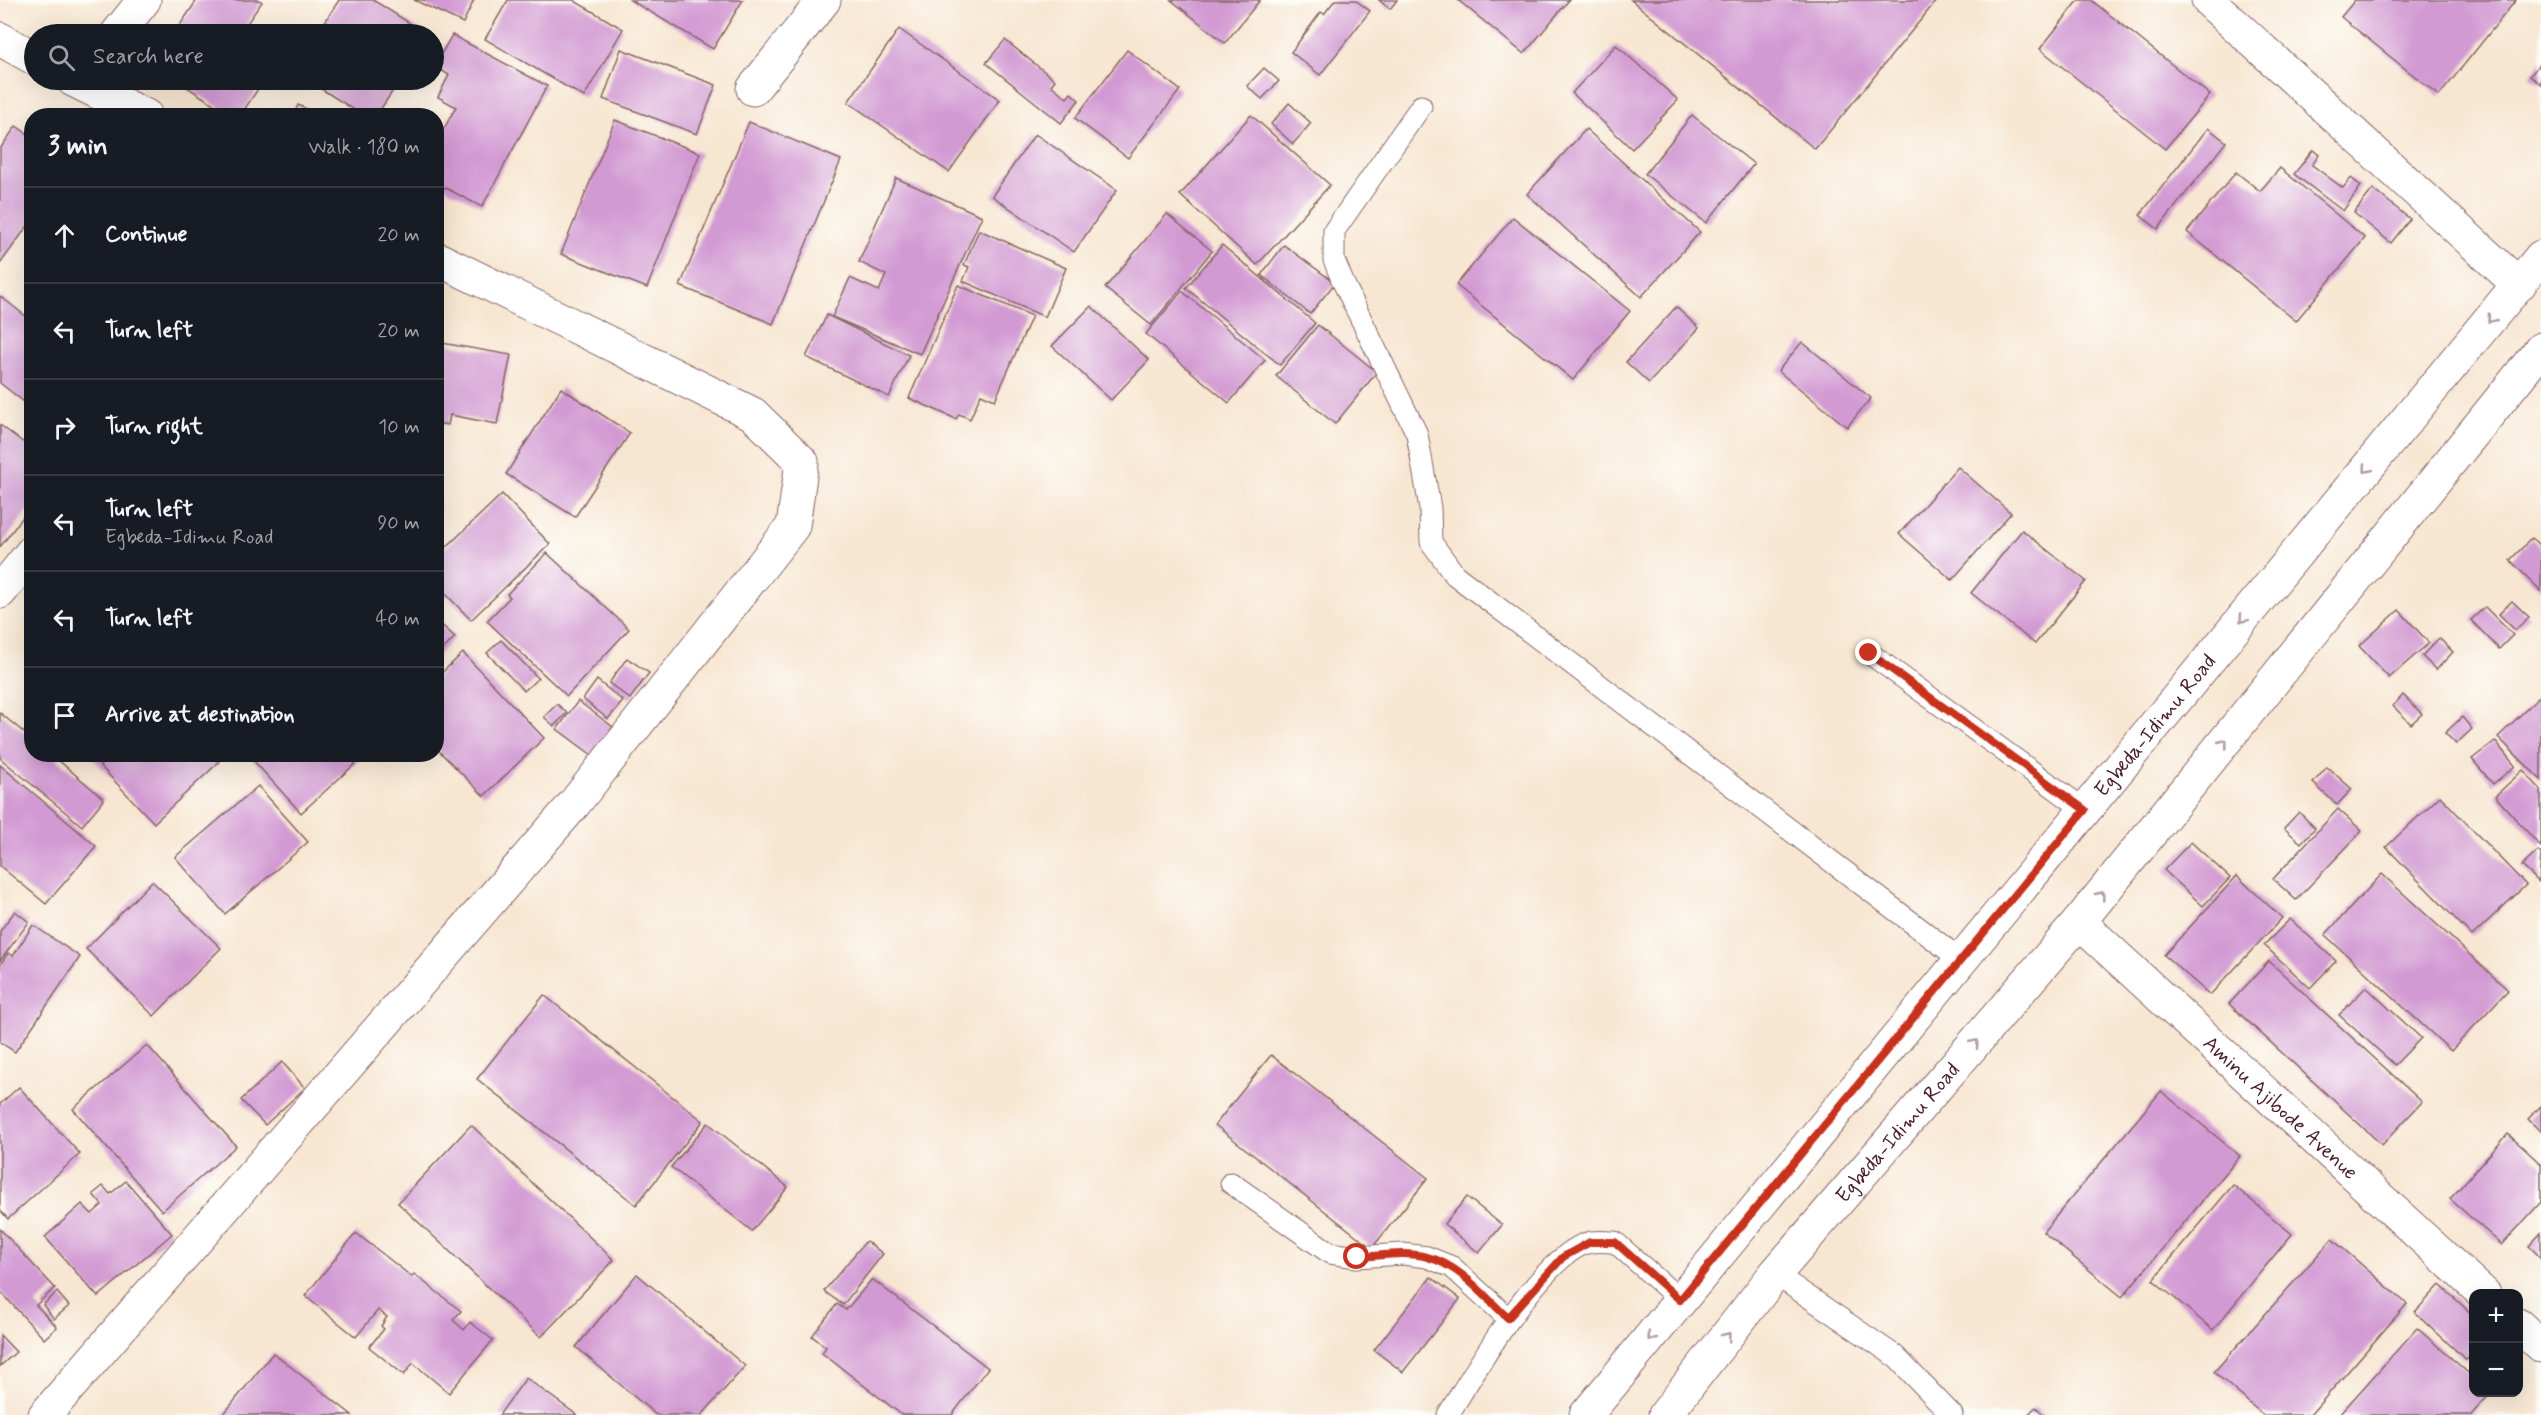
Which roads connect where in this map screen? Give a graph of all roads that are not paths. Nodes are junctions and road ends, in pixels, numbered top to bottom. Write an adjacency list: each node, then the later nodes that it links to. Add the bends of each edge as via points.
1 (144, 0): 4 (street)
2 (824, 0): 7 (street)
3 (2208, 0): 13 (street)
4 (125, 24)
5 (0, 39): 6 (street)
6 (24, 52)
7 (753, 89)
8 (95, 90): 10 (street)
9 (1421, 106): 20 (lane, via 1334,231 1334,260 1417,434 1430,508 1431,542 1455,575)
10 (130, 108)
11 (2541, 257): 13 (street, Egbeda-Idimu Road)
12 (444, 262): 28 (street, via 753,414 802,462 793,526 574,804)
13 (2519, 285): 18 (street, Egbeda-Idimu Road, one-way to 18)
14 (2541, 349): 19 (street, Egbeda-Idimu Road, one-way to 14)
15 (24, 562): 16 (street)
16 (0, 592)
17 (1869, 653): 18 (lane)
18 (2085, 810): 20 (street, Egbeda-Idimu Road)
19 (2079, 922): 22 (street, Egbeda-Idimu Road, one-way to 19); 23 (street, Aminu Ajibode Avenue)
20 (1961, 960): 24 (street, Egbeda-Idimu Road)
21 (1231, 1183): 25 (lane, via 1330,1253 1357,1257 1403,1254 1427,1257 1452,1267)
22 (1775, 1274): 31 (street, Egbeda-Idimu Road, one-way to 22); 32 (lane, via 1894,1356)
23 (2480, 1289)
24 (1680, 1300): 25 (lane, via 1615,1242 1590,1242 1563,1257); 30 (street, Egbeda-Idimu Road, one-way to 30)
25 (1508, 1318): 29 (lane)
26 (2523, 1330): 27 (street)
27 (2541, 1346)
28 (45, 1415)
29 (1448, 1415)
30 (1587, 1415)
31 (1665, 1415)
32 (1952, 1415)

